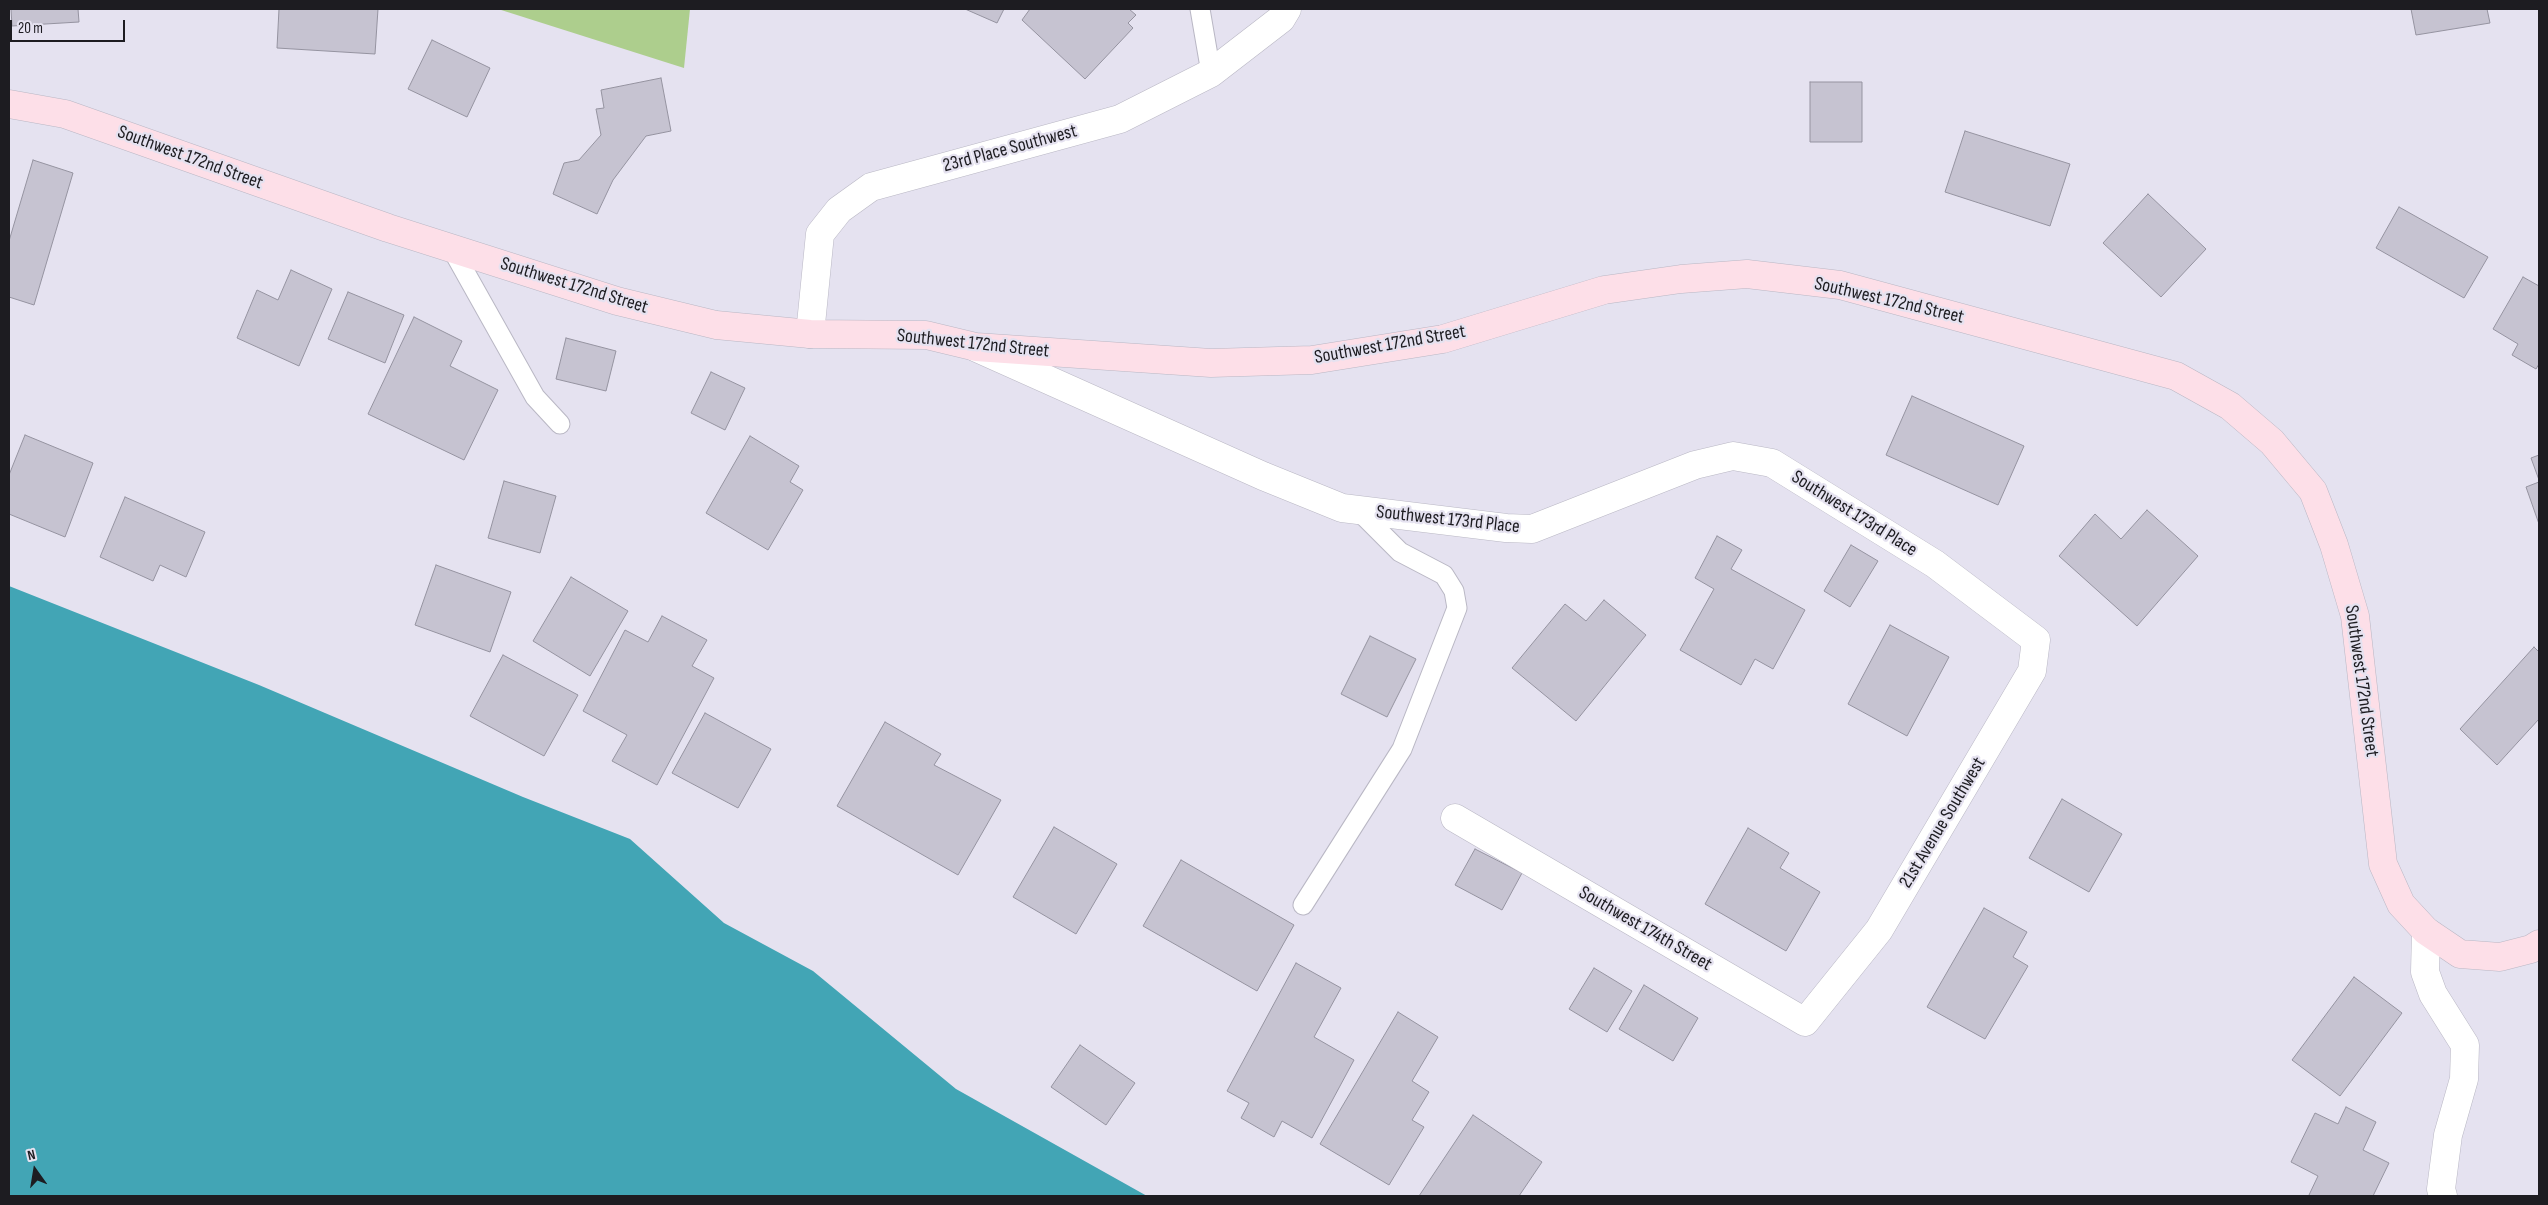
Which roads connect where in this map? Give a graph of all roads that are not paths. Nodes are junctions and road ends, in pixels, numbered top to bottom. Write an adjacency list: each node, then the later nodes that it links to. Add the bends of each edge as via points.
1 (1200, 9): 3 (lane)
2 (1287, 9): 3 (street, 23rd Place Southwest, via 1281,19)
3 (1210, 73): 6 (street, 23rd Place Southwest, via 1120,119 871,187 839,210 820,234)
4 (9, 104): 5 (street, Southwest 172nd Street, via 65,114)
5 (452, 248): 6 (street, Southwest 172nd Street, via 617,301 707,323); 8 (lane, via 535,397)
6 (810, 334): 7 (street, Southwest 172nd Street, via 926,335)
7 (976, 347): 9 (street, Southwest 173rd Place, via 1263,476 1342,508); 13 (street, Southwest 172nd Street, via 1211,363 1312,360 1443,339 1604,290 1681,278 1746,274 1840,285 2176,376 2230,406 2272,442 2313,491 2356,616 2383,864 2401,904)
8 (560, 424)
9 (1358, 510): 10 (street, Southwest 173rd Place, via 1532,529 1694,465 1733,456 1772,463 1936,564); 12 (lane, via 1400,552 1444,575 1454,591 1457,608 1402,749)
10 (2036, 640): 15 (street, 21st Avenue Southwest, via 2028,680 1879,930)
11 (1455, 818): 15 (street, Southwest 174th Street, via 1805,1022)
12 (1303, 905)
13 (2426, 931): 14 (street, Southwest 172nd Street, via 2460,954 2500,957); 16 (street, via 2426,972 2433,994 2465,1045 2464,1079 2448,1135 2441,1189)
14 (2539, 944)
15 (1828, 995)
16 (2443, 1196)

